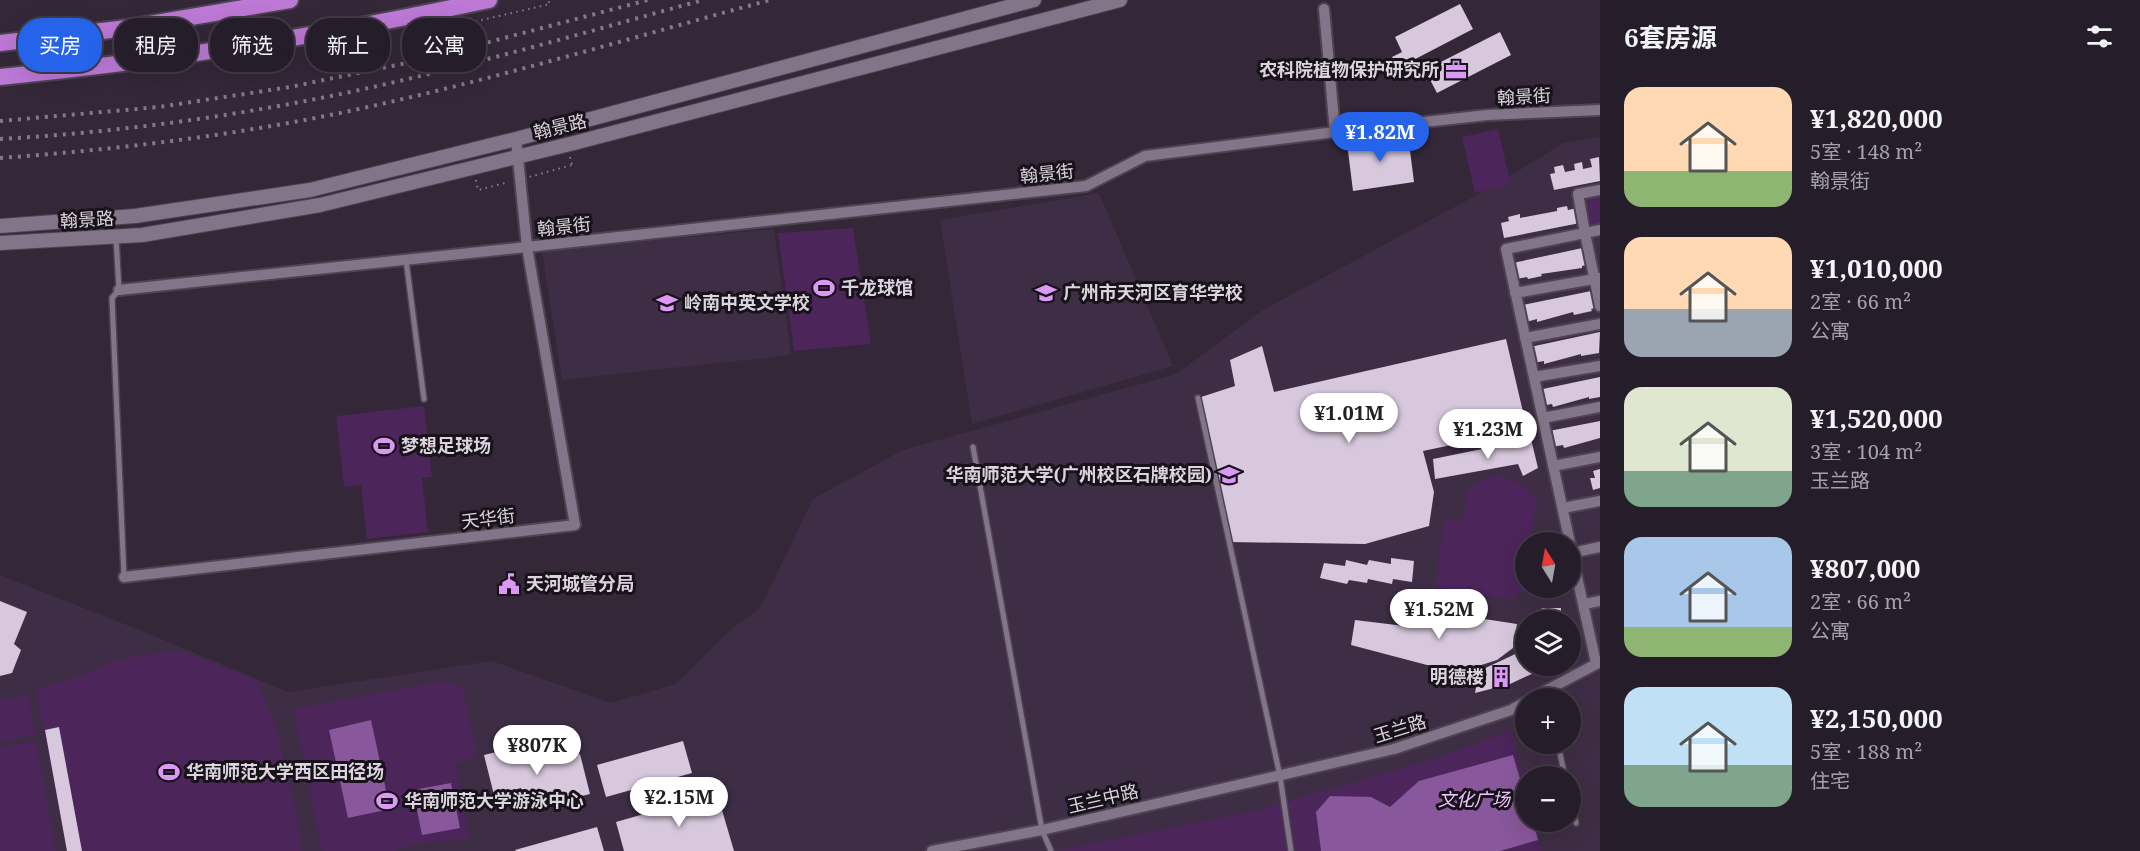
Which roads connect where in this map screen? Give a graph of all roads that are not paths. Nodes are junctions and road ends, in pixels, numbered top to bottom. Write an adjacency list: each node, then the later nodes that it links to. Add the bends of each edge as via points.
1 (290, 0): 6 (highway, via 47,39)
2 (489, 0): 7 (highway, via 176,57)
3 (1034, 0): 10 (street, 翰景路)
4 (1120, 0): 11 (street, 翰景路)
5 (1324, 9): 9 (street)
6 (0, 41)
7 (0, 77)
8 (1600, 110): 9 (street, 翰景街, via 1487,115)
9 (1335, 132): 18 (street, 翰景街, via 1145,156 1086,186)
10 (516, 139): 11 (street, 天华街); 13 (street, 翰景路, via 310,190 135,216)
11 (518, 156): 16 (street, 翰景路, via 320,205); 18 (street, 天华街)
12 (1600, 190): 15 (street, via 1578,194)
13 (0, 226)
14 (1600, 230): 15 (street)
15 (1585, 233): 20 (street); 22 (street, via 1506,249)
16 (116, 237): 17 (street, 翰景路); 21 (lane)
17 (0, 243)
18 (527, 247): 19 (street); 40 (street, 天华街, via 575,525)
19 (406, 260): 21 (street); 29 (lane)
20 (1597, 278): 22 (street); 23 (street)
21 (118, 290): 40 (lane, via 112,298)
22 (1515, 293): 25 (street)
23 (1600, 306)
24 (1600, 324): 25 (street)
25 (1525, 338): 27 (street)
26 (1600, 366): 27 (street)
27 (1534, 377): 31 (street)
28 (1198, 398): 47 (lane)
29 (424, 399)
30 (1600, 407): 31 (street)
31 (1543, 418): 34 (street)
32 (973, 447): 48 (lane)
33 (1600, 457): 34 (street)
34 (1553, 466): 36 (street)
35 (1600, 501): 36 (street)
36 (1563, 508): 37 (street)
37 (1568, 532)
38 (1581, 547): 39 (street)
39 (1600, 547)
40 (124, 577)
41 (1581, 591): 43 (street)
42 (1600, 601): 43 (street)
43 (1584, 604): 44 (street)
44 (1598, 662): 45 (street)
45 (1557, 688)
46 (1515, 708): 47 (street, 玉兰路, via 1394,749)
47 (1280, 776): 48 (street, 玉兰中路); 51 (lane)
48 (1042, 830): 49 (street, 玉兰中路); 50 (lane)
49 (932, 851)
50 (1051, 851)
51 (1291, 851)

